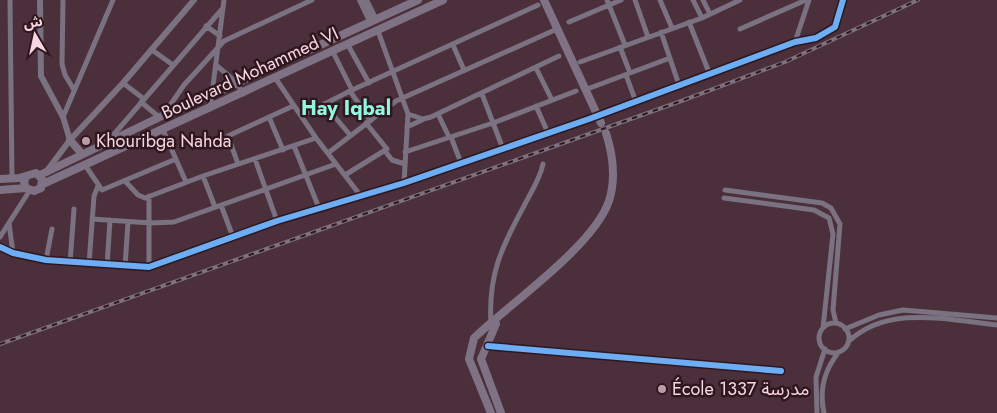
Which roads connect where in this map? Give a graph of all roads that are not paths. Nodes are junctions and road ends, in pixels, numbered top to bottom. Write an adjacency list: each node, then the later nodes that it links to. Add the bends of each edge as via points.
1 (10, 0): 113 (street)
2 (40, 0): 76 (street, via 41,76)
3 (63, 0): 60 (street, via 62,64)
4 (113, 0): 60 (street)
5 (194, 0): 42 (street)
6 (224, 0): 22 (street)
7 (312, 0): 36 (street)
8 (360, 0): 25 (street)
9 (366, 0): 25 (street)
10 (418, 0): 25 (main road, Boulevard Mohammed VI)
11 (443, 0): 32 (main road, Boulevard Mohammed VI)
12 (621, 0): 20 (street)
13 (635, 0): 35 (street)
14 (660, 0): 29 (street)
15 (693, 0): 24 (street)
16 (703, 0): 23 (street)
17 (740, 0): 23 (street)
18 (808, 0): 30 (street); 37 (street)
19 (843, 0): 37 (street, via 833,29 816,38)
20 (608, 2): 26 (street); 40 (street)
21 (541, 3): 31 (main road); 39 (street)
22 (223, 8): 28 (street); 34 (street)
23 (710, 14): 24 (street)
24 (702, 18): 27 (street)
25 (372, 20): 56 (main road, Boulevard Mohammed VI)
26 (569, 22)
27 (689, 22): 29 (street); 53 (street)
28 (206, 26): 34 (street); 47 (street)
29 (672, 28): 33 (street)
30 (740, 28)
31 (557, 29): 50 (street); 83 (main road)
32 (378, 31): 38 (main road, Boulevard Mohammed VI); 51 (street)
33 (661, 32): 35 (street); 45 (street)
34 (220, 34): 36 (street); 41 (street)
35 (648, 38): 40 (street)
36 (224, 41): 41 (street)
37 (795, 42): 53 (street)
38 (348, 45): 43 (main road, Boulevard Mohammed VI); 57 (street)
39 (453, 45): 50 (street); 51 (street)
40 (623, 46): 46 (street); 52 (street)
41 (218, 49): 48 (street); 77 (street, via 184,85)
42 (152, 50): 47 (street); 55 (street)
43 (333, 52): 54 (main road, Boulevard Mohammed VI); 61 (street)
44 (559, 56): 49 (street)
45 (670, 58): 52 (street); 58 (street)
46 (580, 62)
47 (173, 65): 67 (street)
48 (216, 65): 56 (street); 65 (street)
49 (536, 68): 64 (street); 68 (street)
50 (464, 70): 66 (street)
51 (392, 72): 57 (street); 66 (street)
52 (628, 74): 59 (street); 69 (street)
53 (710, 75): 58 (street)
54 (276, 79): 63 (main road, Boulevard Mohammed VI); 71 (street)
55 (123, 83): 67 (street); 91 (street)
56 (238, 83): 63 (street); 65 (main road, Boulevard Mohammed VI)
57 (368, 83): 61 (street)
58 (679, 86): 69 (street)
59 (590, 88)
60 (74, 90): 76 (street)
61 (351, 91): 70 (street); 81 (street)
62 (576, 91): 68 (street)
63 (243, 94): 73 (main road, Boulevard Mohammed VI)
64 (482, 94): 75 (street); 82 (street)
65 (211, 95): 73 (street); 77 (main road, Boulevard Mohammed VI)
66 (403, 98): 74 (street); 81 (street)
67 (143, 100): 77 (street); 92 (street)
68 (552, 100): 72 (street)
69 (636, 102): 86 (street, bridge)
70 (324, 104): 78 (street); 88 (street)
71 (293, 106): 78 (street); 79 (street)
72 (536, 106): 82 (street); 86 (street)
73 (210, 109): 85 (main road, Boulevard Mohammed VI)
74 (408, 114): 80 (street); 84 (street)
75 (438, 114): 80 (street); 89 (street)
76 (63, 116): 91 (street)
77 (161, 116): 92 (main road, Boulevard Mohammed VI)
78 (301, 116): 90 (street)
79 (269, 117): 95 (street); 103 (street, via 228,136)
80 (422, 119): 84 (street)
81 (368, 121): 88 (street); 96 (street, via 387,149)
82 (493, 123): 89 (street); 94 (street)
83 (601, 123)
84 (406, 127): 97 (street)
85 (163, 130): 101 (street); 107 (main road, Boulevard Mohammed VI)
86 (548, 133): 94 (street)
87 (606, 133): 147 (main road, via 613,175 603,213 588,235)
88 (350, 135): 98 (street)
89 (450, 137): 97 (street); 102 (street)
90 (316, 138): 93 (street); 98 (street)
91 (70, 140): 99 (main road); 112 (street)
92 (108, 142): 99 (main road, Boulevard Mohammed VI)
93 (294, 146): 95 (street); 108 (street)
94 (503, 149): 102 (street)
95 (283, 150): 100 (street)
96 (385, 151): 105 (street, via 392,160); 109 (street)
97 (405, 152): 105 (street)
98 (328, 153): 104 (street)
99 (82, 154): 112 (main road, Boulevard Mohammed VI)
100 (255, 159): 103 (street); 121 (street)
101 (176, 160): 115 (street); 116 (street)
102 (462, 163): 117 (street)
103 (238, 164): 111 (street)
104 (336, 164): 108 (street); 109 (street)
105 (405, 164): 117 (street)
106 (543, 164): 150 (street, via 498,257 490,286)
107 (85, 165): 112 (main road, Boulevard Mohammed VI); 118 (street)
108 (307, 175): 121 (street); 128 (street)
109 (345, 175): 123 (street)
110 (26, 176): 112 (main road, via 33,172); 113 (main road); 119 (main road, via 24,183)
111 (203, 176): 116 (street); 127 (street)
112 (43, 177): 119 (main road, via 38,190)
113 (12, 178): 114 (main road)
114 (0, 179)
115 (125, 181): 118 (street, via 105,189); 124 (street, via 138,195)
116 (186, 182): 124 (street)
117 (404, 183): 123 (street)
118 (98, 186): 130 (street)
119 (28, 189): 120 (main road); 134 (street)
120 (0, 190)
121 (266, 190): 126 (street); 132 (street)
122 (725, 190): 149 (street, via 822,204 837,215 841,232 833,305)
123 (360, 195): 128 (street)
124 (149, 196): 135 (street)
125 (724, 198): 152 (street, via 814,210 829,218 833,234)
126 (221, 205): 127 (street); 138 (street)
127 (215, 208): 135 (street, via 174,222)
128 (319, 208): 132 (street)
129 (74, 209): 142 (street)
130 (92, 219): 131 (street); 143 (street)
131 (110, 220): 133 (street); 144 (street)
132 (277, 221): 138 (street)
133 (128, 222): 135 (street); 145 (street)
134 (9, 223): 137 (street); 140 (street)
135 (151, 223): 146 (street)
136 (52, 229): 141 (street)
137 (0, 237)
138 (233, 237): 146 (street)
139 (0, 247): 140 (street)
140 (13, 253): 141 (street)
141 (46, 260): 142 (street)
142 (70, 263): 143 (street)
143 (89, 264): 144 (street)
144 (107, 266): 145 (street)
145 (126, 267): 146 (street)
146 (149, 267)
147 (499, 318): 150 (main road); 156 (main road)
148 (997, 318): 153 (street, via 903,310 879,315)
149 (836, 323): 152 (street); 153 (street)
150 (491, 325): 154 (main road)
151 (997, 325): 155 (street, via 904,318 873,325)
152 (824, 328): 158 (street, via 819,337)
153 (845, 329): 155 (street)
154 (480, 334): 156 (main road); 157 (main road, via 474,338)
155 (848, 342): 159 (street)
156 (486, 345): 157 (main road); 160 (street); 161 (main road, via 481,359)
157 (474, 347): 162 (main road, via 469,354)
158 (825, 349): 159 (street); 165 (street, via 815,386)
159 (838, 352): 166 (street, via 823,381)
160 (781, 371)
161 (485, 373): 162 (main road); 164 (main road)
162 (476, 376): 163 (main road)
163 (491, 413)
164 (502, 413)
165 (817, 413)
166 (824, 413)

